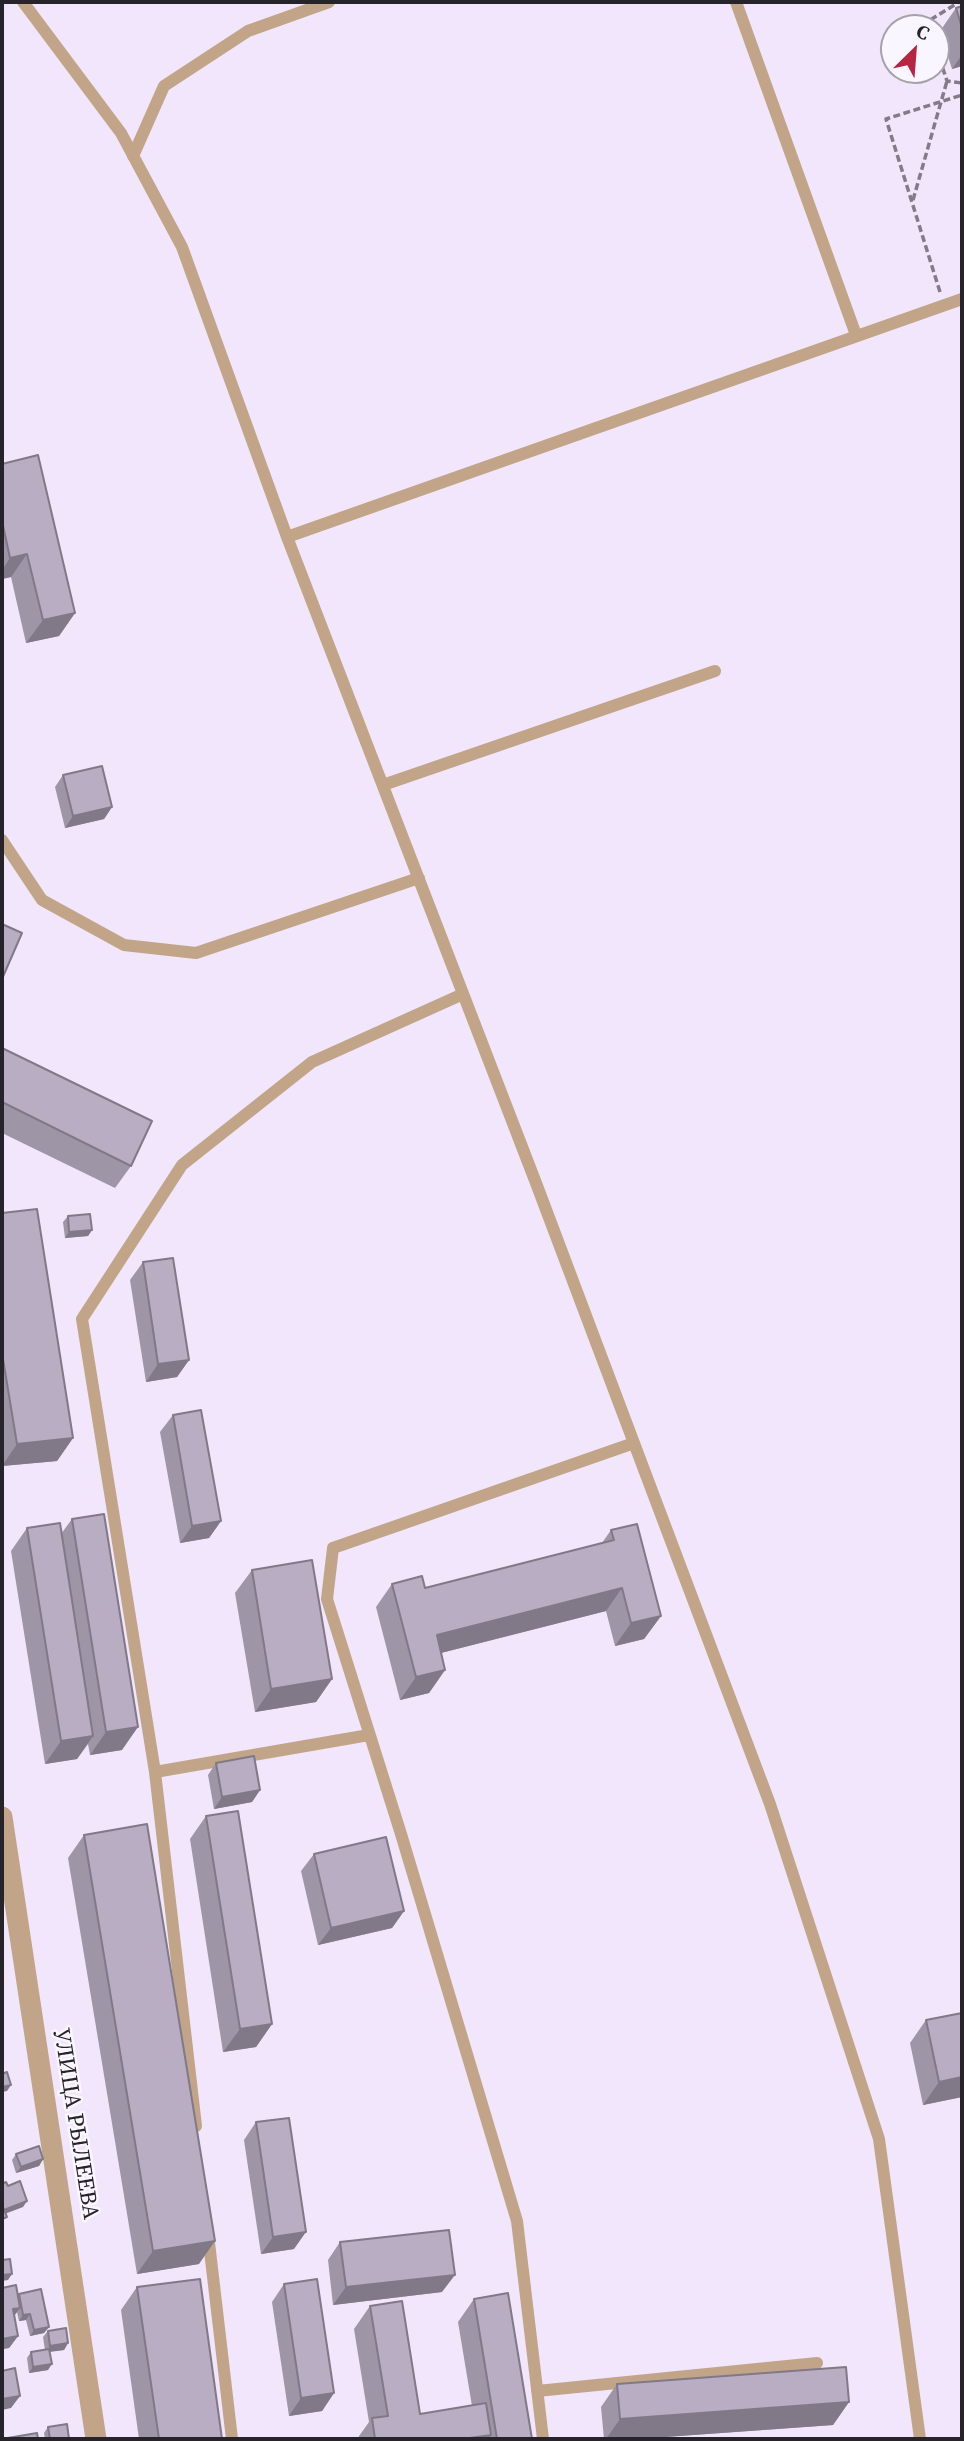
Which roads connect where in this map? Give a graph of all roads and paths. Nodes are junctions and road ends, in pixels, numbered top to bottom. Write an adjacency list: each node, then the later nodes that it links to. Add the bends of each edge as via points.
1 (23, 2): 9 (lane)
2 (329, 2): 9 (lane, via 248,31 164,86)
3 (736, 2): 13 (lane)
4 (957, 3): 5 (path)
5 (940, 14)
6 (946, 84): 8 (path)
7 (962, 95): 8 (path)
8 (939, 102): 10 (path); 10 (path, via 886,119)
9 (134, 156): 14 (lane, via 182,247)
10 (912, 202): 12 (path)
11 (962, 299): 12 (lane)
12 (944, 305): 13 (lane)
13 (856, 335): 14 (lane)
14 (287, 537): 16 (lane)
15 (715, 671): 16 (lane)
16 (383, 785): 18 (lane)
17 (2, 840): 18 (lane, via 42,900 124,944 196,953)
18 (419, 878): 19 (lane)
19 (463, 994): 20 (lane); 22 (lane, via 312,1062 182,1165 82,1319)
20 (634, 1443): 21 (lane, via 333,1548 327,1599); 31 (lane, via 770,1804 879,2138)
21 (369, 1735): 22 (lane); 27 (lane, via 517,2221)
22 (155, 1772): 24 (lane)
23 (2, 1817): 28 (street, УЛИЦА РЫЛЕЕВА)
24 (197, 2134)
25 (206, 2217): 29 (lane)
26 (817, 2363): 27 (lane)
27 (537, 2391): 30 (lane)
28 (96, 2439)
29 (232, 2439)
30 (543, 2439)
31 (920, 2439)

